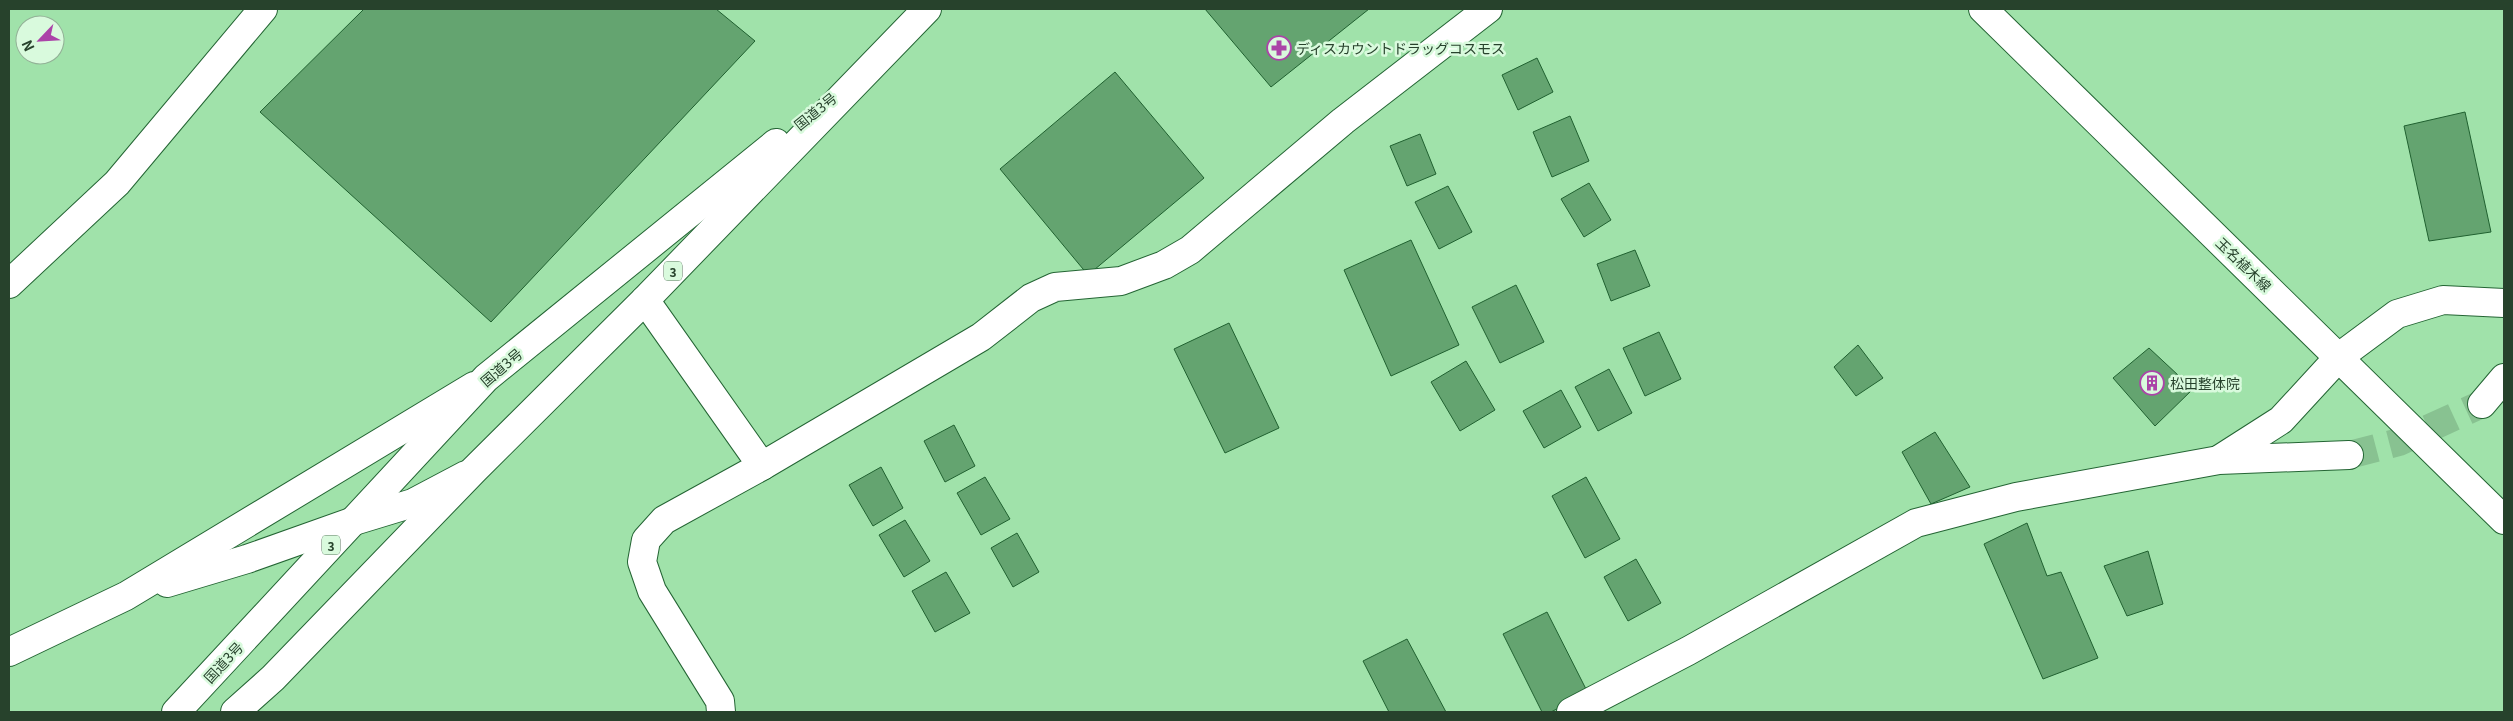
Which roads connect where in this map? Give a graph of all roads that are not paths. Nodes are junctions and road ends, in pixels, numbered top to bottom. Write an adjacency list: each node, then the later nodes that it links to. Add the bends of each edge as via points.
1 (263, 9): 6 (main road, via 117,183)
2 (927, 9): 5 (main road, 国道3号 / 3)
3 (1488, 9): 15 (main road, via 1343,121 1190,250 1164,265 1121,281 1055,287 1032,298 980,337)
4 (1983, 9): 9 (main road, 玉名植木線)
5 (868, 68): 7 (main road, 国道3号 / 3); 10 (main road, 国道3号 / 3)
6 (9, 284)
7 (645, 300): 15 (main road); 16 (main road, 国道3号 / 3)
8 (2504, 303): 9 (main road, via 2443,300 2397,314)
9 (2339, 357): 14 (main road, via 2281,420); 17 (main road, 玉名植木線)
10 (486, 378): 18 (main road, 国道3号 / 3); 19 (main road)
11 (2504, 378): 12 (main road)
12 (2482, 404)
13 (2349, 455): 14 (main road)
14 (2219, 460): 24 (main road, via 2016,497 1916,523 1688,651)
15 (762, 466): 23 (main road, via 664,520 646,540 642,562 652,591 720,700)
16 (474, 470): 18 (main road, via 413,503); 22 (main road, 国道3号 / 3, via 273,678)
17 (2504, 520)
18 (354, 521): 19 (main road, via 247,559); 21 (main road, 国道3号 / 3)
19 (126, 596): 20 (main road)
20 (9, 652)
21 (176, 712)
22 (235, 712)
23 (721, 712)
24 (1571, 712)

